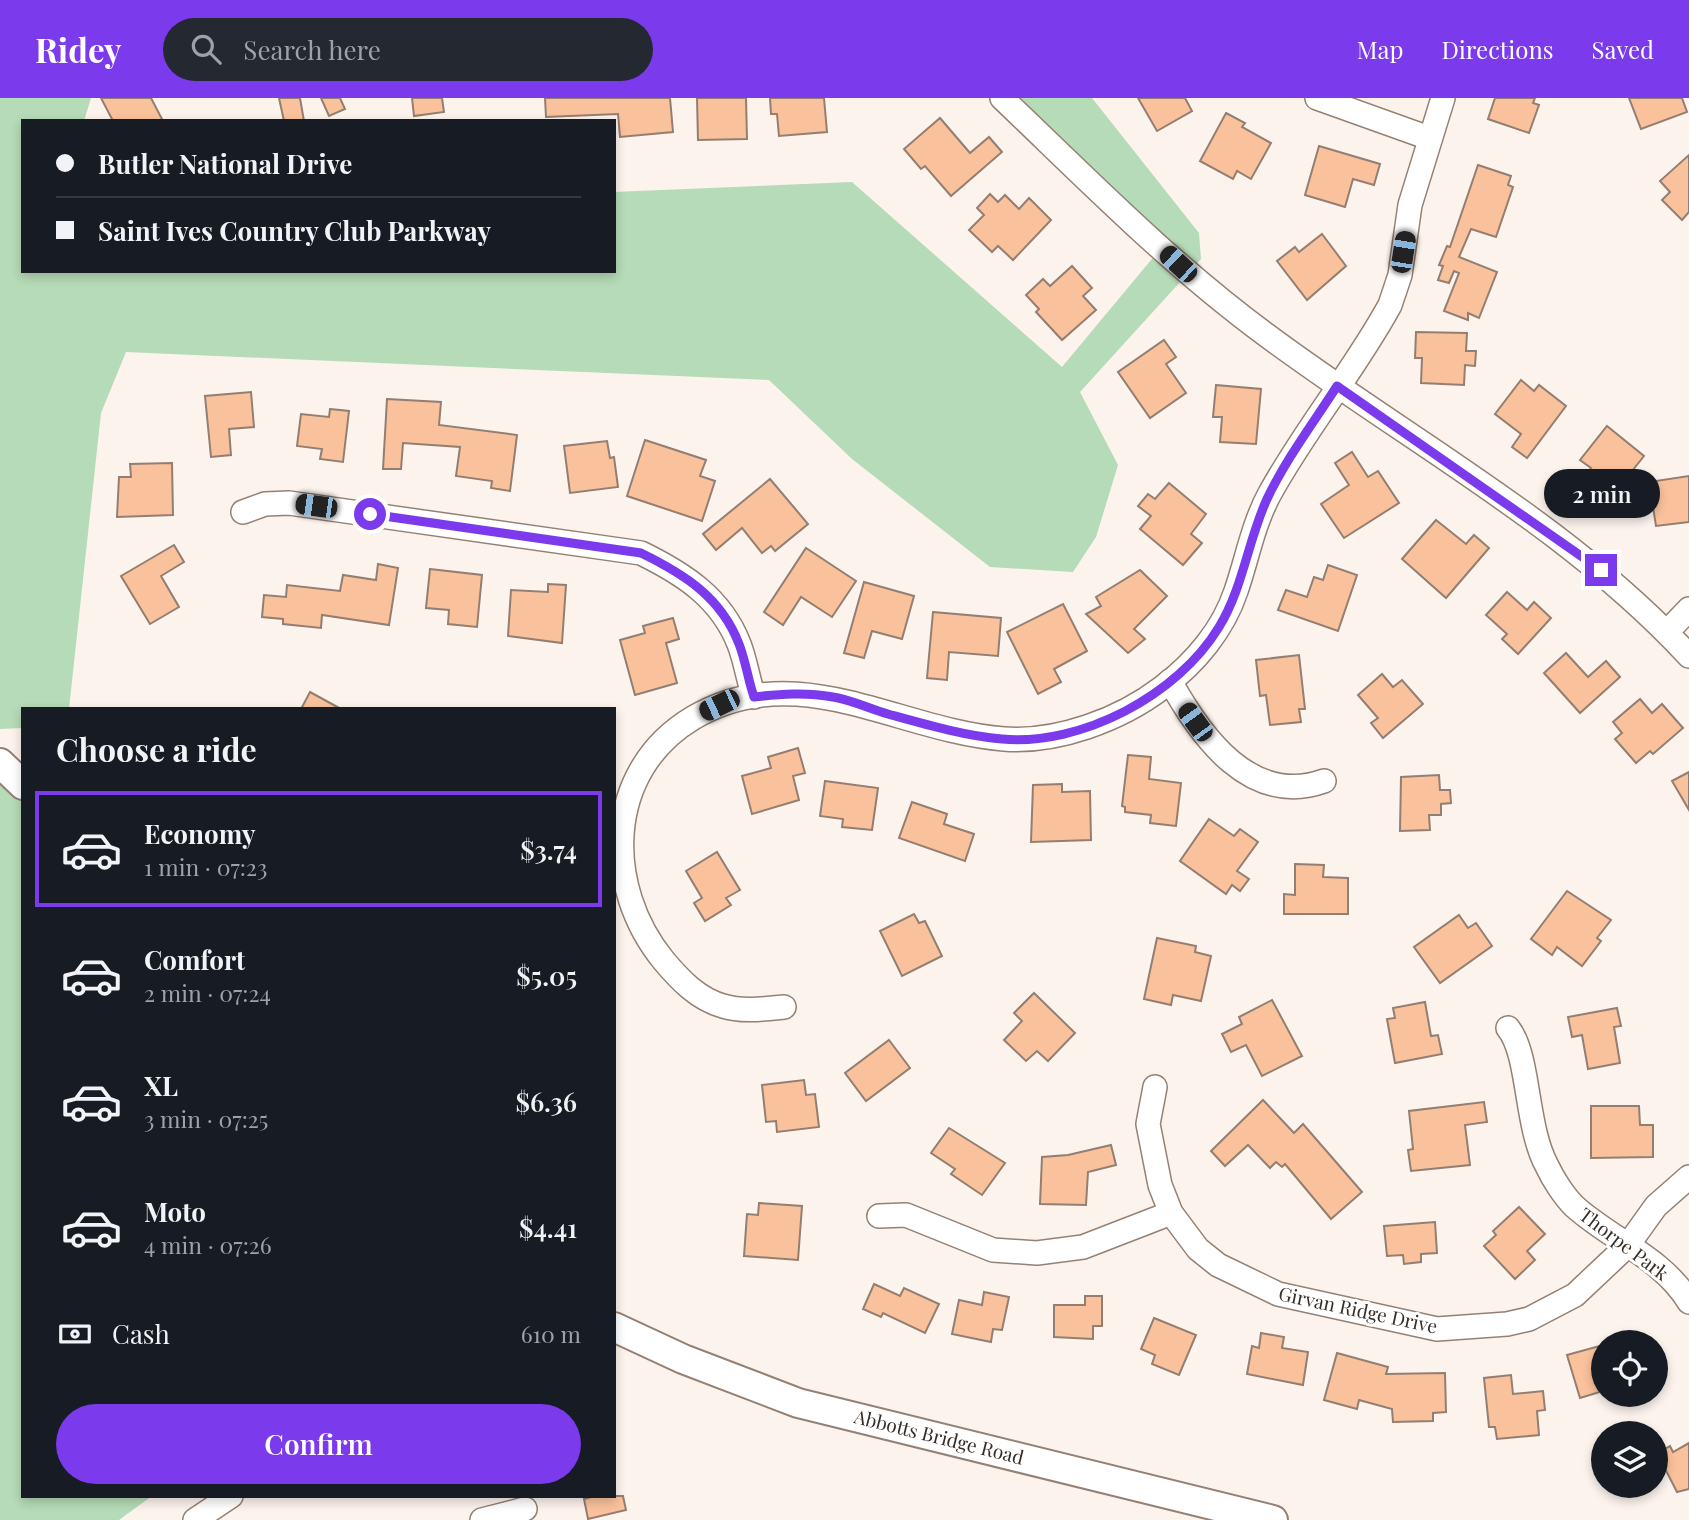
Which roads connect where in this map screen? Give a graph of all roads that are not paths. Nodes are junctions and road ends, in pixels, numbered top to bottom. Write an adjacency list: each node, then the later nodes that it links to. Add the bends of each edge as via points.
1 (1002, 98): 5 (street, via 1197,282)
2 (1317, 98): 4 (street)
3 (1443, 98): 4 (street)
4 (1429, 138): 5 (street, via 1390,305)
5 (1337, 386): 8 (street, via 1601,570); 10 (street, via 1268,497 1250,539 1236,593 1219,628 1194,661)
6 (243, 512): 11 (street, via 265,504 289,503 641,553 680,572 715,603 738,640)
7 (1689, 609): 8 (street)
8 (1667, 632): 9 (street)
9 (1689, 656)
10 (1170, 681): 11 (street, via 1117,714 1078,730 1037,739 967,733 834,697 788,693); 13 (street, via 1204,734 1250,774 1284,789)
11 (754, 697): 15 (street, via 719,705 692,718 650,755 626,806)
12 (0, 763): 14 (main road)
13 (1324, 781)
14 (21, 783)
15 (617, 863): 16 (street, via 645,937 695,993 722,1006 752,1010)
16 (784, 1007)
17 (1508, 1028): 22 (street, Thorpe Park, via 1518,1039 1530,1118 1547,1167 1573,1205)
18 (1155, 1087): 20 (street, Girvan Ridge Drive, via 1148,1124 1160,1185)
19 (1689, 1177): 22 (street, Girvan Ridge Drive, via 1656,1206)
20 (1171, 1213): 21 (street, via 1083,1247 1037,1253 993,1251 906,1215); 22 (street, Girvan Ridge Drive, via 1198,1249 1244,1280 1278,1294 1437,1329 1529,1319 1575,1295)
21 (879, 1216)
22 (1628, 1245): 23 (street, Thorpe Park, via 1672,1280)
23 (1689, 1302)
24 (616, 1328): 29 (main road, Abbotts Bridge Road, via 682,1359 798,1403)
25 (228, 1498): 27 (street)
26 (525, 1510): 28 (street)
27 (195, 1520)
28 (482, 1520)
29 (1273, 1520)

